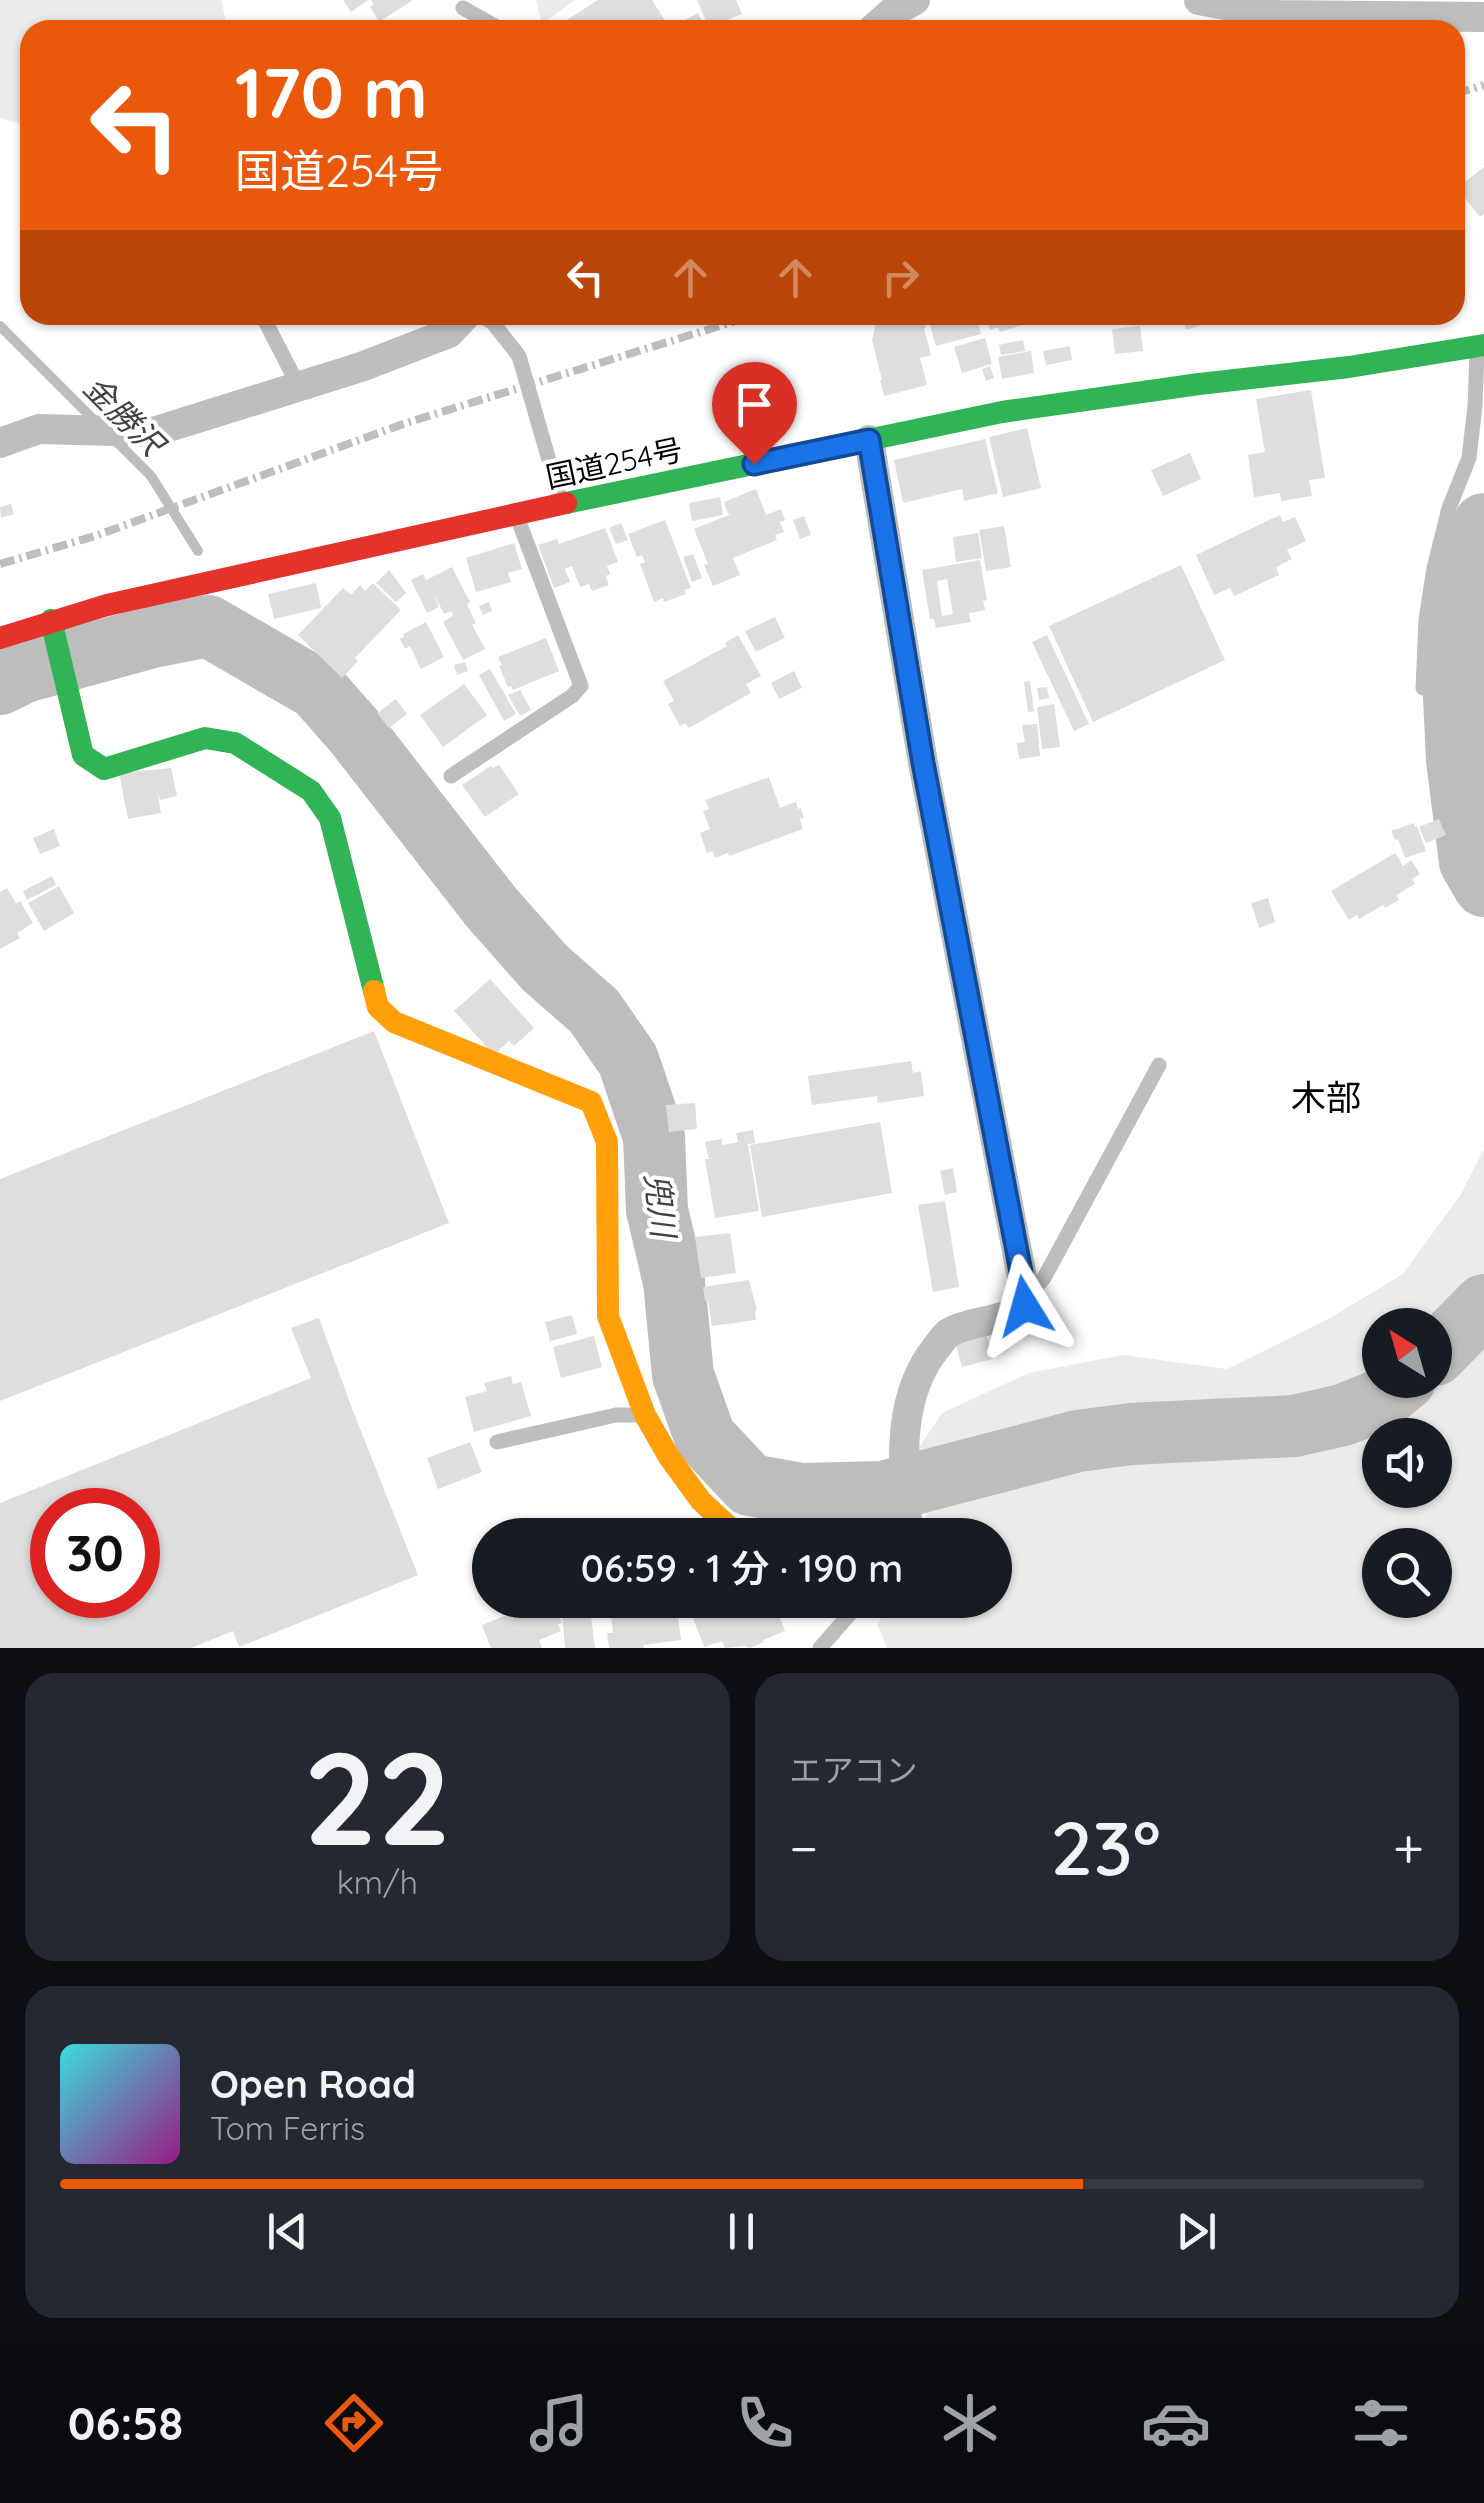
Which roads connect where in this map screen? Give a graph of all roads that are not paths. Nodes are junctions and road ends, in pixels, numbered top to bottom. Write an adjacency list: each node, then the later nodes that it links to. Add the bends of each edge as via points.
1 (915, 0): 6 (street)
2 (1199, 0): 4 (street, via 1277,14)
3 (463, 8): 5 (lane)
4 (1484, 17)
5 (484, 20)
6 (884, 20)
7 (267, 325): 11 (lane)
8 (457, 325): 11 (street, via 361,367)
9 (495, 325): 14 (lane, via 519,356)
10 (1480, 346): 12 (main road, 国道254号, via 1002,412); 18 (lane, via 1469,458 1434,568)
11 (298, 385): 13 (street, via 153,432 39,430)
12 (869, 440): 14 (main road, 国道254号); 21 (street, via 923,763)
13 (0, 443)
14 (562, 504): 15 (main road, 国道254号)
15 (516, 514): 16 (main road, 国道254号); 19 (lane, via 581,686)
16 (52, 620): 17 (main road, 国道254号); 22 (main road, via 83,755 104,769 206,738 236,743 311,791 330,818 378,1007 394,1022 591,1102 608,1142 608,1316)
17 (0, 638)
18 (1423, 688)
19 (451, 776)
20 (1160, 1066): 21 (lane, via 1044,1278)
21 (1026, 1298): 25 (street, via 1014,1314 949,1332 925,1362 903,1445)
22 (645, 1414): 23 (lane); 24 (main road, via 668,1457)
23 (497, 1442)
24 (719, 1518)
25 (907, 1518)
26 (846, 1618): 27 (lane)
27 (820, 1648)

